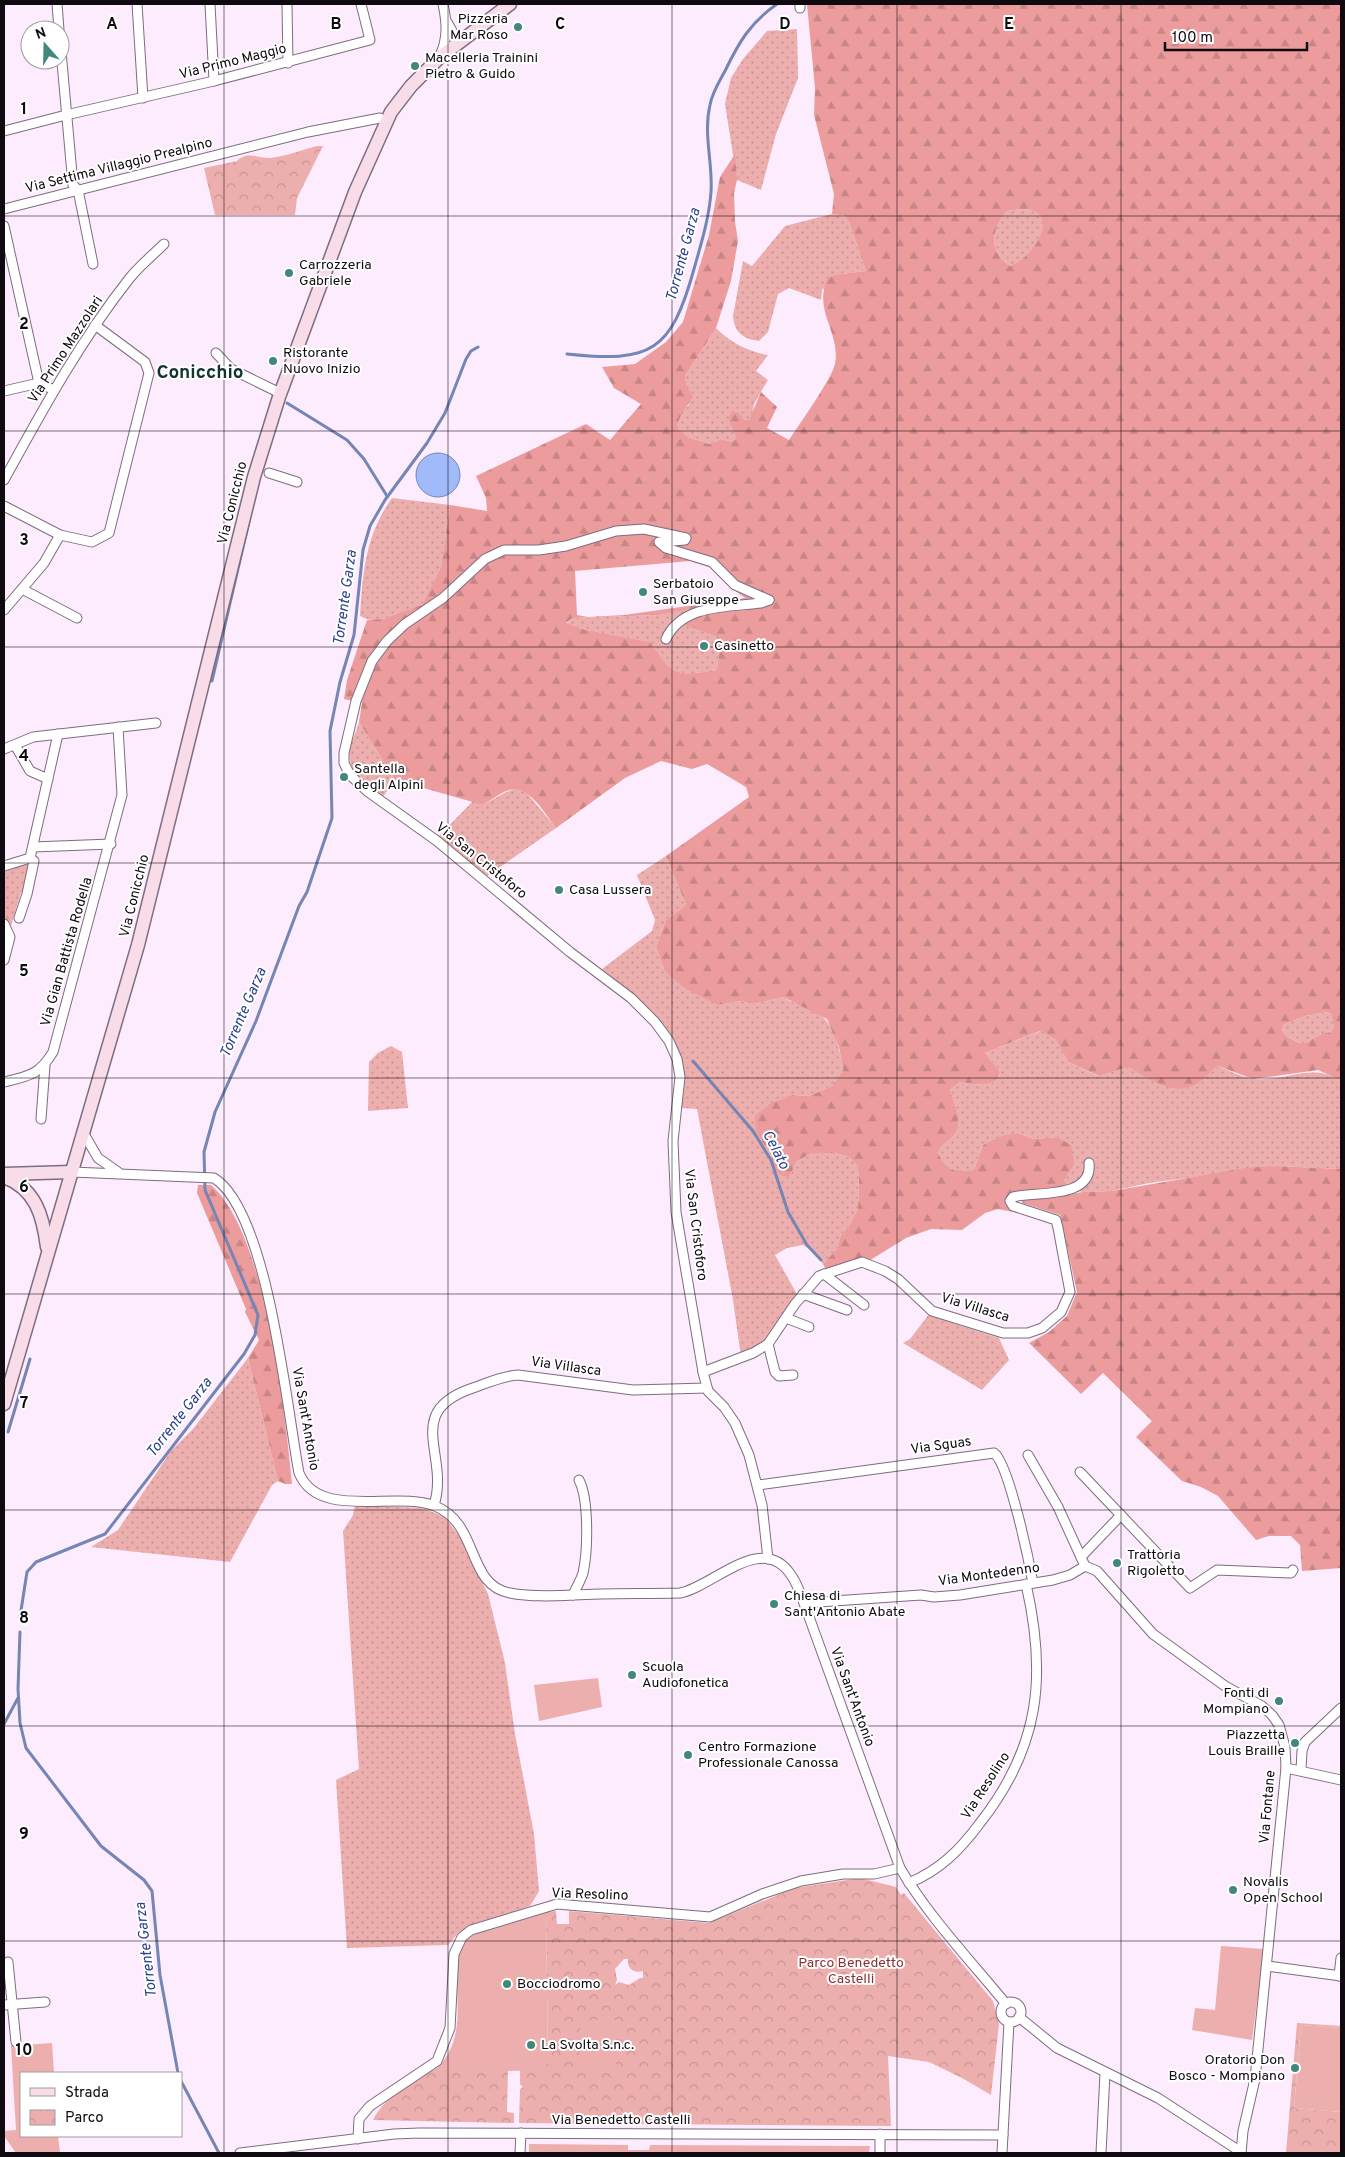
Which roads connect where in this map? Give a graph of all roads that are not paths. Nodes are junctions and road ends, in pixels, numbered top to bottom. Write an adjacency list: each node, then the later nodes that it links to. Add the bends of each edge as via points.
1 (57, 4): 8 (street)
2 (137, 4): 15 (street)
3 (210, 4): 14 (street)
4 (287, 4): 12 (street)
5 (361, 4): 12 (street, Via Primo Maggio, via 370,40)
6 (443, 4): 9 (street)
7 (510, 4): 10 (main road, Via Conicchio)
8 (58, 20)
9 (447, 22): 10 (street); 11 (street, via 446,43)
10 (461, 39): 11 (main road, Via Conicchio)
11 (440, 57): 17 (main road, Via Conicchio)
12 (288, 63): 14 (street, Via Primo Maggio)
13 (62, 70): 16 (street)
14 (214, 82): 15 (street, Via Primo Maggio)
15 (142, 98): 16 (street, Via Primo Maggio)
16 (66, 115): 18 (street, Via Primo Maggio); 19 (street, via 73,185)
17 (383, 120): 19 (street, Via Settima Villaggio Prealpino, via 308,132); 29 (main road, Via Conicchio)
18 (4, 131)
19 (78, 190): 20 (street, Via Settima Villaggio Prealpino); 23 (street)
20 (4, 209)
21 (4, 226): 26 (street)
22 (164, 244): 24 (street, Via Primo Mazzolari, via 130,278)
23 (93, 264)
24 (95, 325): 27 (street, Via Primo Mazzolari); 34 (street, via 145,362 149,373 109,534 92,542)
25 (216, 353): 29 (street, via 230,369)
26 (39, 383): 27 (street); 28 (street)
27 (54, 390): 31 (street, Via Primo Mazzolari)
28 (4, 391)
29 (280, 393): 30 (main road, Via Conicchio)
30 (256, 469): 32 (street, via 270,470); 55 (main road, Via Conicchio, via 138,945)
31 (4, 480)
32 (297, 482)
33 (4, 506): 34 (street)
34 (60, 535): 35 (street, via 44,563)
35 (22, 589): 36 (street); 37 (street)
36 (4, 610)
37 (77, 618)
38 (666, 639): 68 (street, Via San Cristoforo, via 670,628 706,608 769,600 735,585 712,562 666,548 659,542 686,538 644,529 616,531 566,546 504,550 485,559 443,598 387,640 363,679 352,714 344,763 350,775 367,791 438,841 570,952 631,998 656,1022 669,1041 680,1077 673,1141 676,1212)
39 (156, 723): 40 (street)
40 (118, 727): 41 (street); 45 (street, Via Gian Battista Rodella, via 122,795)
41 (58, 734): 42 (street, via 33,737); 44 (street)
42 (15, 745): 43 (street); 44 (street, via 30,771)
43 (4, 749)
44 (48, 779): 46 (street)
45 (111, 844): 46 (street); 52 (street, Via Gian Battista Rodella, via 53,1052)
46 (32, 847): 47 (street)
47 (30, 858): 48 (street); 49 (street, via 34,861 31,878)
48 (4, 866)
49 (19, 918)
50 (4, 924): 51 (street, via 10,937)
51 (4, 960)
52 (45, 1065): 53 (street, via 28,1076); 54 (street, Via Gian Battista Rodella)
53 (4, 1082)
54 (41, 1119)
55 (84, 1134): 57 (main road, Via Conicchio); 58 (street, via 98,1158)
56 (1089, 1163): 61 (street, Via Villasca, via 1084,1182 1075,1188 1040,1195 1024,1194 1010,1201 1013,1206 1056,1220 1070,1292 1061,1312 1042,1328 1028,1333 1003,1333 932,1311 898,1280 862,1262)
57 (72, 1172): 58 (street, Via Sant'Antonio); 59 (main road); 60 (main road, Via Conicchio)
58 (120, 1174): 76 (street, Via Sant'Antonio, via 214,1178 230,1193 262,1268 288,1396 297,1464 304,1483 314,1493 334,1499 417,1501)
59 (4, 1176): 60 (main road, via 26,1190 39,1208)
60 (48, 1252): 71 (main road, Via Conicchio)
61 (824, 1274): 62 (street, Via Villasca, via 818,1276); 63 (street)
62 (803, 1294): 64 (street); 65 (street, Via Villasca)
63 (864, 1306)
64 (847, 1310)
65 (786, 1318): 66 (street); 67 (street, Via Villasca)
66 (809, 1328)
67 (768, 1344): 68 (street, Via Villasca, via 754,1353); 69 (street, via 779,1376)
68 (703, 1372): 70 (street, Via San Cristoforo)
69 (793, 1374)
70 (707, 1388): 75 (street, Via San Cristoforo, via 739,1428); 76 (street, Via Villasca, via 633,1390 518,1375 451,1396 437,1411 433,1425 438,1488)
71 (4, 1404)
72 (1028, 1455): 79 (street, Via Fontane, via 1058,1507)
73 (1080, 1472): 77 (street)
74 (581, 1478): 81 (street, via 586,1529)
75 (758, 1485): 78 (street, Via San Cristoforo); 82 (street, Via Sguas, via 994,1453 1014,1503)
76 (434, 1505): 84 (street, Via Sant'Antonio, via 460,1525 483,1577 493,1586 510,1593)
77 (1121, 1515): 79 (street); 80 (street, via 1190,1588 1217,1570 1291,1573)
78 (768, 1559): 83 (street, Via Sant'Antonio, via 738,1564 687,1592); 85 (street, Via Sant'Antonio, via 787,1570)
79 (1083, 1562): 82 (street, Via Montedenno, via 1070,1575); 87 (street, Via Fontane, via 1096,1571 1153,1634 1272,1715 1279,1725 1285,1747)
80 (1293, 1570)
81 (583, 1574): 83 (street); 84 (street)
82 (1030, 1583): 85 (street, Via Montedenno, via 934,1597 921,1595); 91 (street, Via Resolino, via 1036,1658 1034,1709 1024,1751 999,1798 960,1849 940,1866)
83 (590, 1594): 84 (street, Via Sant'Antonio)
84 (573, 1595)
85 (804, 1603): 90 (street, Via Sant'Antonio)
86 (1341, 1708): 88 (street, via 1305,1742)
87 (1286, 1768): 88 (street); 94 (street, Via Fontane)
88 (1301, 1770): 89 (street)
89 (1341, 1780)
90 (900, 1868): 91 (street, Via Sant'Antonio); 106 (street, Via Resolino, via 874,1874 843,1874 801,1881 710,1917 557,1904 467,1933 455,1948 450,2028 437,2061 370,2106 359,2119)
91 (908, 1883): 97 (street, Via Sant'Antonio)
92 (1341, 1958): 95 (street)
93 (8, 1962): 98 (street)
94 (1266, 1966): 95 (street); 107 (street, Via Fontane, via 1255,2079)
95 (1340, 1976)
96 (45, 2002): 98 (street)
97 (1006, 2004): 99 (street, Via Sant'Antonio, via 1016,2004); 100 (street, Via Sant'Antonio, via 1001,2012 1003,2019)
98 (8, 2005): 101 (street)
99 (1020, 2017): 100 (street); 102 (street, Via Sant'Antonio, via 1057,2048)
100 (1009, 2022): 105 (street)
101 (16, 2042)
102 (1105, 2073): 107 (street, Via Sant'Antonio, via 1158,2098); 112 (street)
103 (521, 2133): 104 (street, Via Benedetto Castelli); 106 (street, Via Benedetto Castelli, via 411,2133); 109 (street)
104 (880, 2134): 105 (street, Via Benedetto Castelli); 110 (street)
105 (1003, 2135): 111 (street)
106 (358, 2138): 108 (street, Via Benedetto Castelli)
107 (1241, 2152)
108 (240, 2153)
109 (520, 2153)
110 (880, 2153)
111 (1002, 2153)
112 (1101, 2153)

